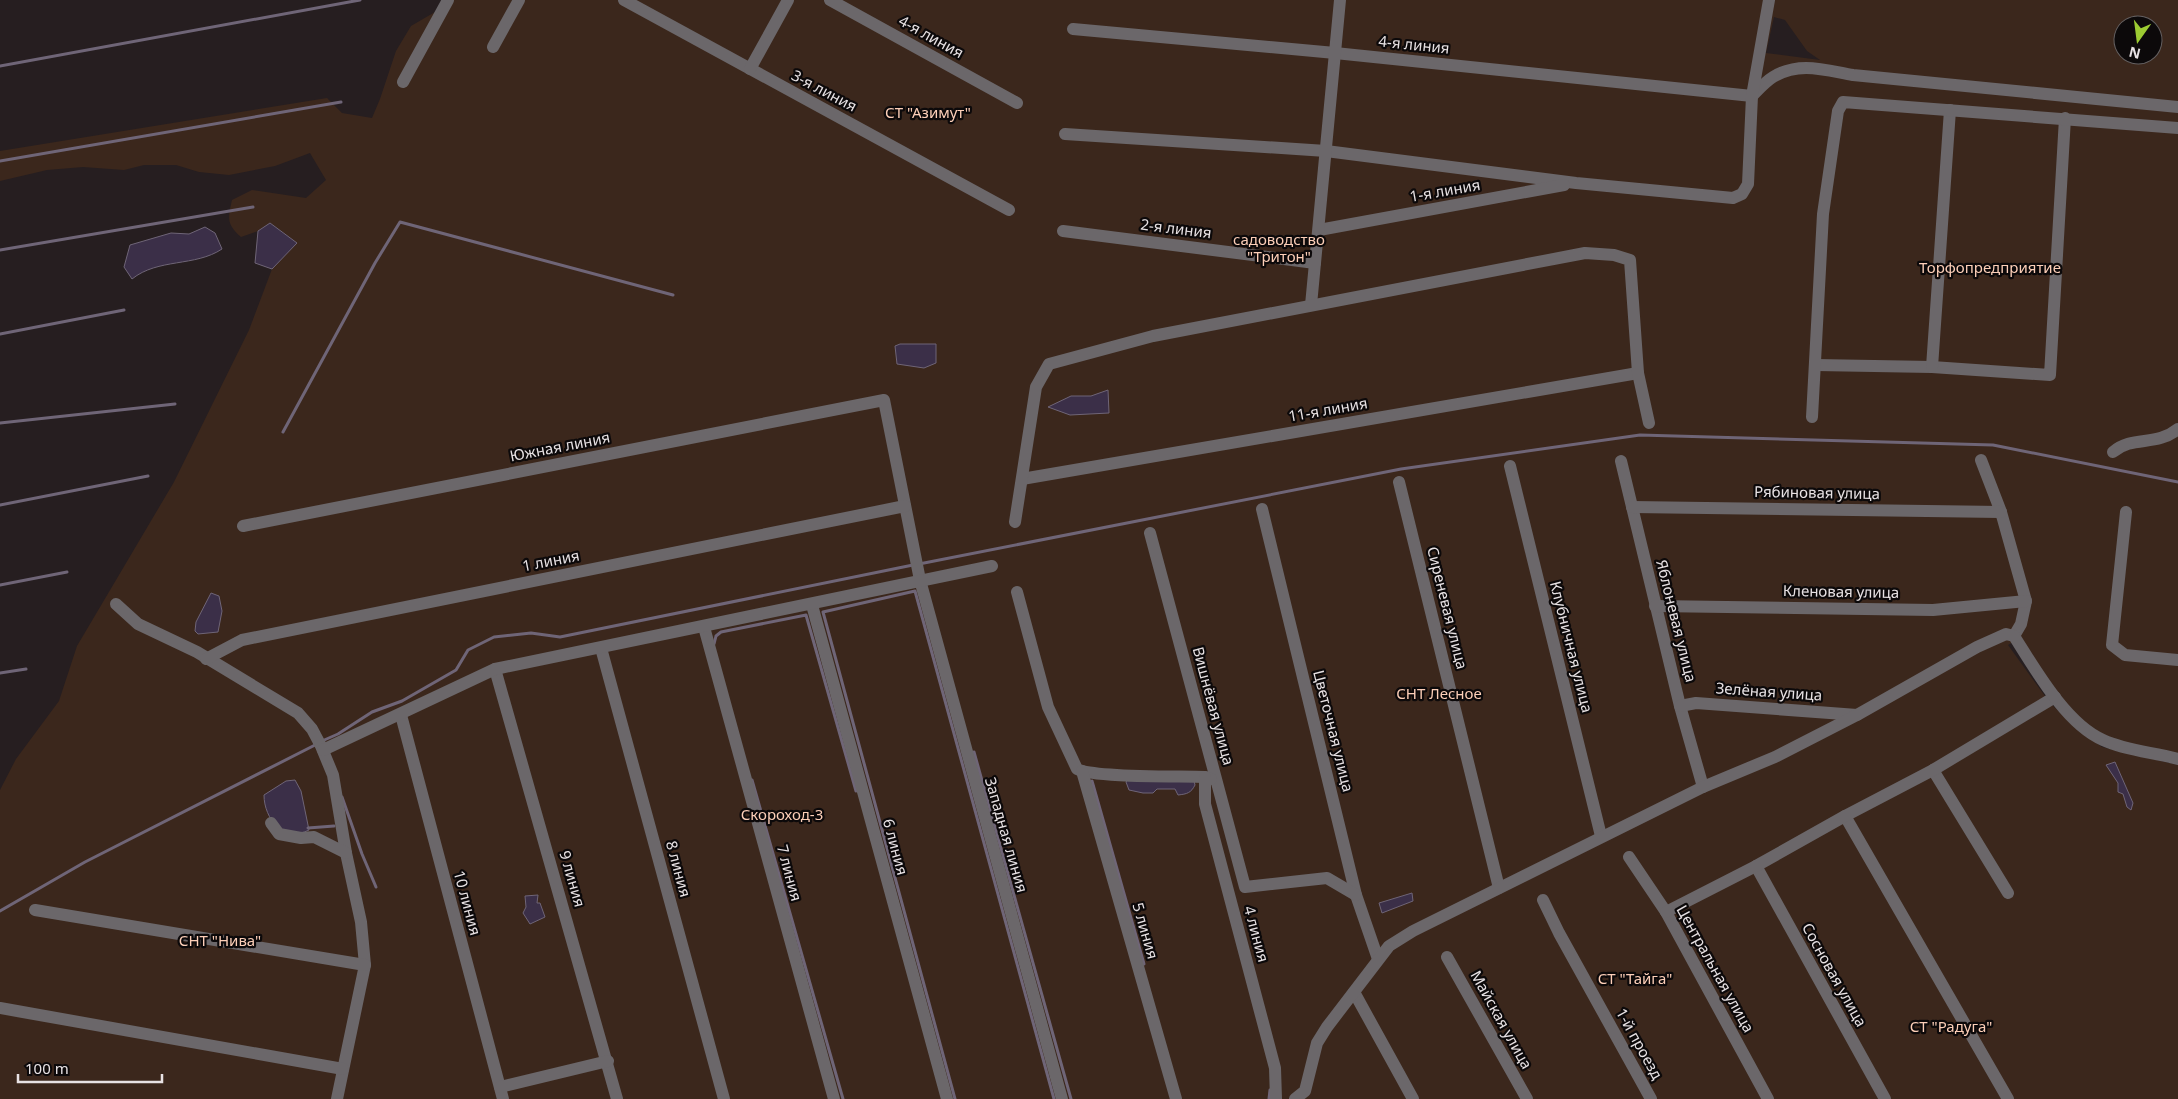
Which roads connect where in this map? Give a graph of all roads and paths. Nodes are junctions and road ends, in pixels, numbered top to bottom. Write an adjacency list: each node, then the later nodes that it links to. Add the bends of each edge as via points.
1 (448, 0): 12 (street)
2 (518, 0): 9 (street)
3 (624, 0): 11 (street, 3-я линия)
4 (788, 0): 11 (street)
5 (830, 0): 14 (street, 4-я линия)
6 (1340, 0): 10 (street)
7 (1769, 0): 13 (street)
8 (1073, 29): 10 (street, 4-я линия)
9 (493, 47)
10 (1335, 53): 13 (street, 4-я линия); 20 (street)
11 (750, 69): 22 (street, 3-я линия)
12 (403, 82)
13 (1752, 96): 15 (street, via 1772,78 1793,69 1812,67 1853,75); 21 (street, via 1748,184 1737,197)
14 (1017, 103)
15 (2178, 107)
16 (1950, 110): 17 (street); 27 (street, via 1843,102 1838,111 1823,214); 28 (street)
17 (2065, 118): 18 (street); 28 (street, via 2050,375)
18 (2178, 128)
19 (1065, 134): 20 (street)
20 (1326, 151): 21 (street); 23 (street)
21 (1576, 183): 23 (street, 1-я линия)
22 (1009, 210)
23 (1318, 230): 25 (street)
24 (1062, 231): 25 (street, 2-я линия)
25 (1315, 263): 26 (street)
26 (1312, 305): 29 (street, via 1585,253 1614,255 1630,260); 38 (street, via 1153,336 1049,364 1036,387)
27 (1816, 365): 28 (street); 31 (street)
28 (1932, 367)
29 (1638, 373): 32 (street); 38 (street, 11-я линия)
30 (884, 400): 40 (street, Западная линия); 46 (street, Южная линия)
31 (1812, 417)
32 (1649, 423)
33 (2178, 429): 34 (street, via 2163,439 2127,444)
34 (2113, 452)
35 (1981, 460): 43 (street)
36 (1621, 461): 41 (street, Яблоневая улица)
37 (1510, 466): 73 (street, Клубничная улица)
38 (1022, 479): 45 (street)
39 (1399, 482): 77 (street, Сиреневая улица)
40 (905, 506): 49 (street, Западная линия); 58 (street, 1 линия, via 242,640)
41 (1632, 507): 43 (street, Рябиновая улица); 54 (street, Яблоневая улица)
42 (1262, 509): 79 (street, Цветочная улица)
43 (2001, 512): 51 (street)
44 (2126, 512): 59 (street, via 2112,645 2125,655)
45 (1015, 522)
46 (243, 526)
47 (1150, 534): 69 (street, Вишнёвая улица)
48 (992, 566): 49 (street)
49 (918, 570): 53 (street); 96 (street, Западная линия)
50 (1017, 592): 68 (street, 5 линия, via 1048,707 1077,769)
51 (2026, 601): 54 (street, Кленовая улица, via 1933,610); 56 (street, via 2021,624)
52 (116, 604): 58 (street, via 138,624 198,652)
53 (812, 605): 55 (street); 95 (street, 6 линия)
54 (1655, 606): 62 (street, Яблоневая улица)
55 (704, 627): 57 (street); 94 (street, 7 линия)
56 (2014, 636): 61 (street); 64 (street, via 2006,634 1977,647)
57 (601, 648): 60 (street); 93 (street, 8 линия)
58 (206, 659): 65 (street, via 298,713)
59 (2178, 660)
60 (495, 669): 63 (street); 88 (street, 9 линия)
61 (2055, 697): 66 (street, via 2074,719 2101,739); 67 (street)
62 (1680, 706): 64 (street, Зелёная улица, via 1696,703); 70 (street, Яблоневая улица)
63 (401, 715): 65 (street); 90 (street, 10 линия)
64 (1857, 715): 70 (street, via 1775,757)
65 (323, 746): 74 (street, via 333,775)
66 (2178, 759)
67 (1934, 770): 71 (street); 78 (street)
68 (1082, 771): 69 (street); 97 (street, 5 линия)
69 (1210, 779): 79 (street, Вишнёвая улица, via 1245,887 1327,878); 98 (street, 4 линия, via 1204,804 1275,1068)
70 (1703, 787): 73 (street)
71 (1845, 816): 76 (street); 105 (street)
72 (271, 823): 74 (street, via 279,834 314,837)
73 (1601, 836): 77 (street)
74 (346, 853): 85 (street, via 361,922)
75 (1629, 858): 82 (street, Центральная улица)
76 (1756, 866): 82 (street); 104 (street, Сосновая улица)
77 (1499, 888): 84 (street, via 1413,931 1390,946)
78 (2008, 893)
79 (1356, 894): 84 (street, Цветочная улица)
80 (1543, 900): 102 (street, 1-й проезд)
81 (35, 910): 85 (street)
82 (1666, 912): 103 (street, Центральная улица)
83 (1447, 957): 101 (street, Майская улица)
84 (1378, 959): 86 (street)
85 (365, 965): 89 (street)
86 (1354, 992): 99 (street, via 1317,1043 1305,1091); 100 (street)
87 (0, 1008): 89 (street)
88 (608, 1061): 90 (street); 92 (street, 9 линия)
89 (343, 1069): 91 (street)
90 (501, 1093)
91 (337, 1099)
92 (617, 1099)
93 (724, 1099)
94 (834, 1099)
95 (947, 1099)
96 (1062, 1099)
97 (1176, 1099)
98 (1276, 1099)
99 (1295, 1099)
100 (1413, 1099)
101 (1527, 1099)
102 (1651, 1099)
103 (1768, 1099)
104 (1885, 1099)
105 (2008, 1099)

